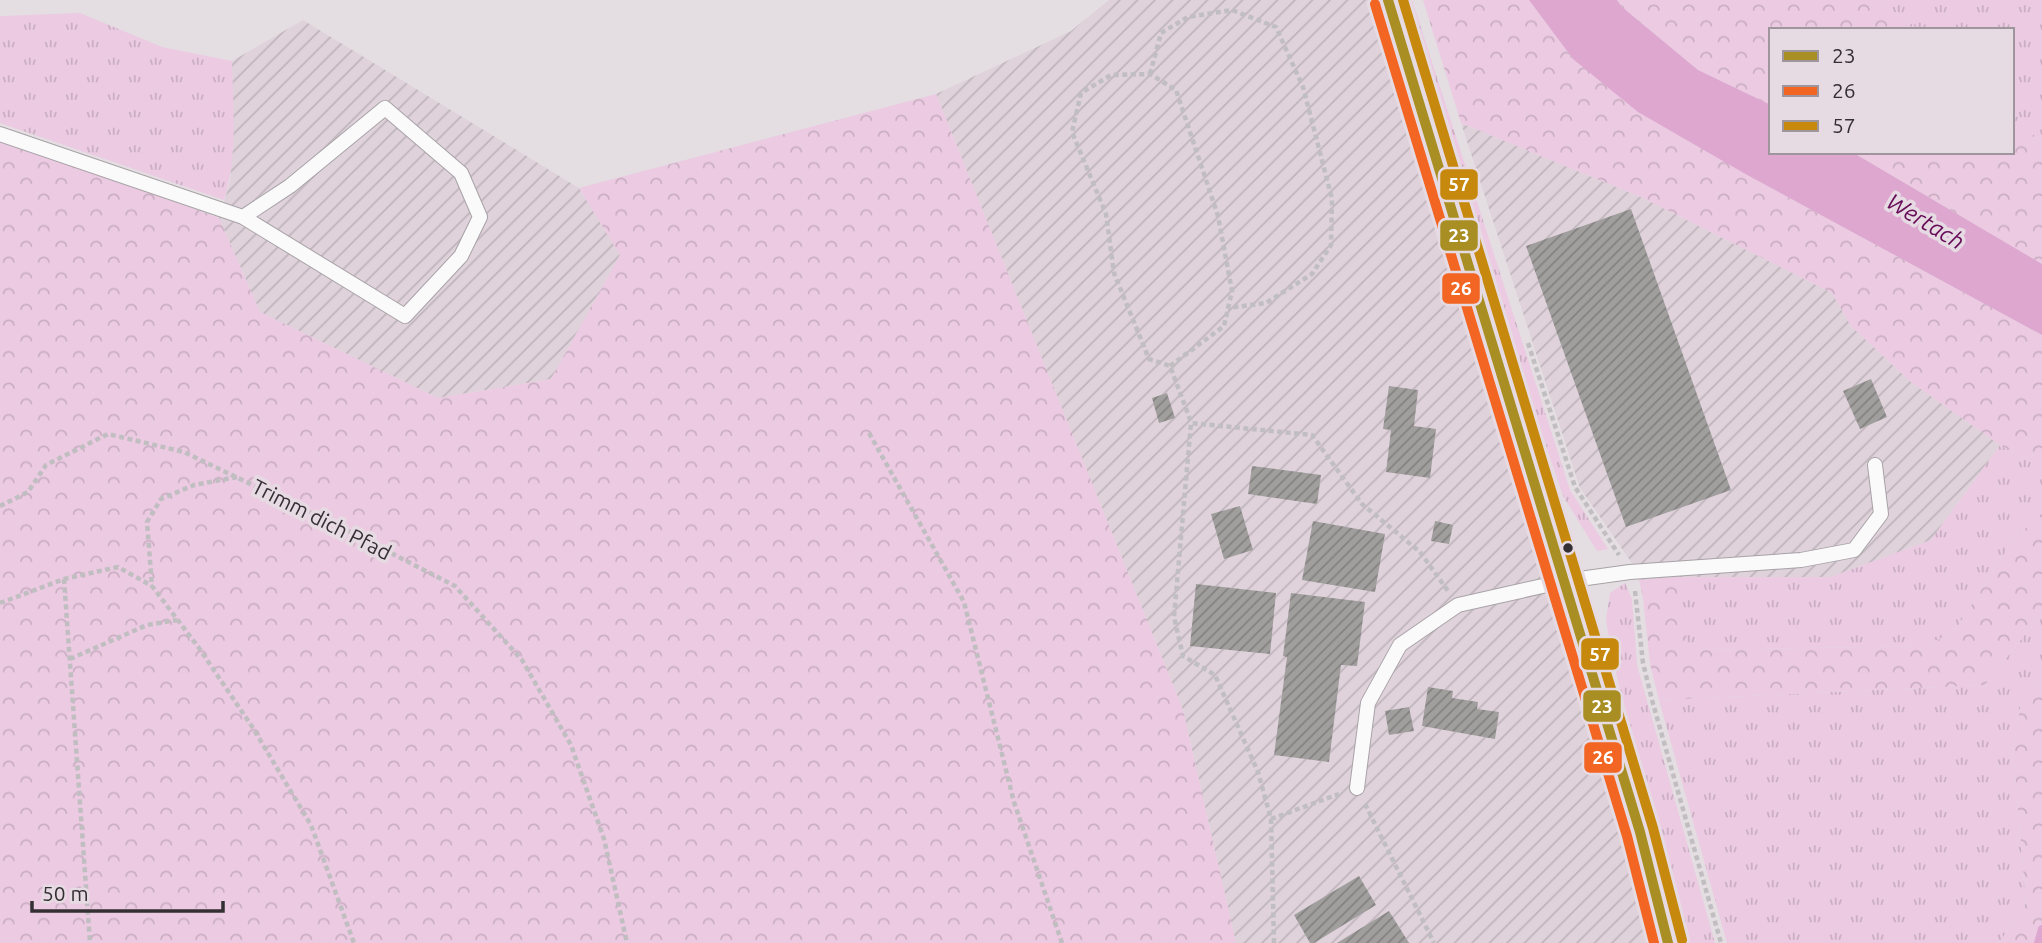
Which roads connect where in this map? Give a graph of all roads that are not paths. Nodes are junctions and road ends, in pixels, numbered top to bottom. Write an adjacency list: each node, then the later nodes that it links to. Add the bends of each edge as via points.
1 (1388, 0): 5 (main road)
2 (0, 134): 3 (lane)
3 (243, 217): 3 (lane, via 290,186 385,108 461,173 480,218 461,257 405,316)
4 (1875, 465): 5 (lane, via 1881,514 1854,550 1801,560)
5 (1565, 581): 6 (lane, via 1458,606 1400,645 1367,704); 7 (main road)
6 (1357, 788)
7 (1668, 943)

